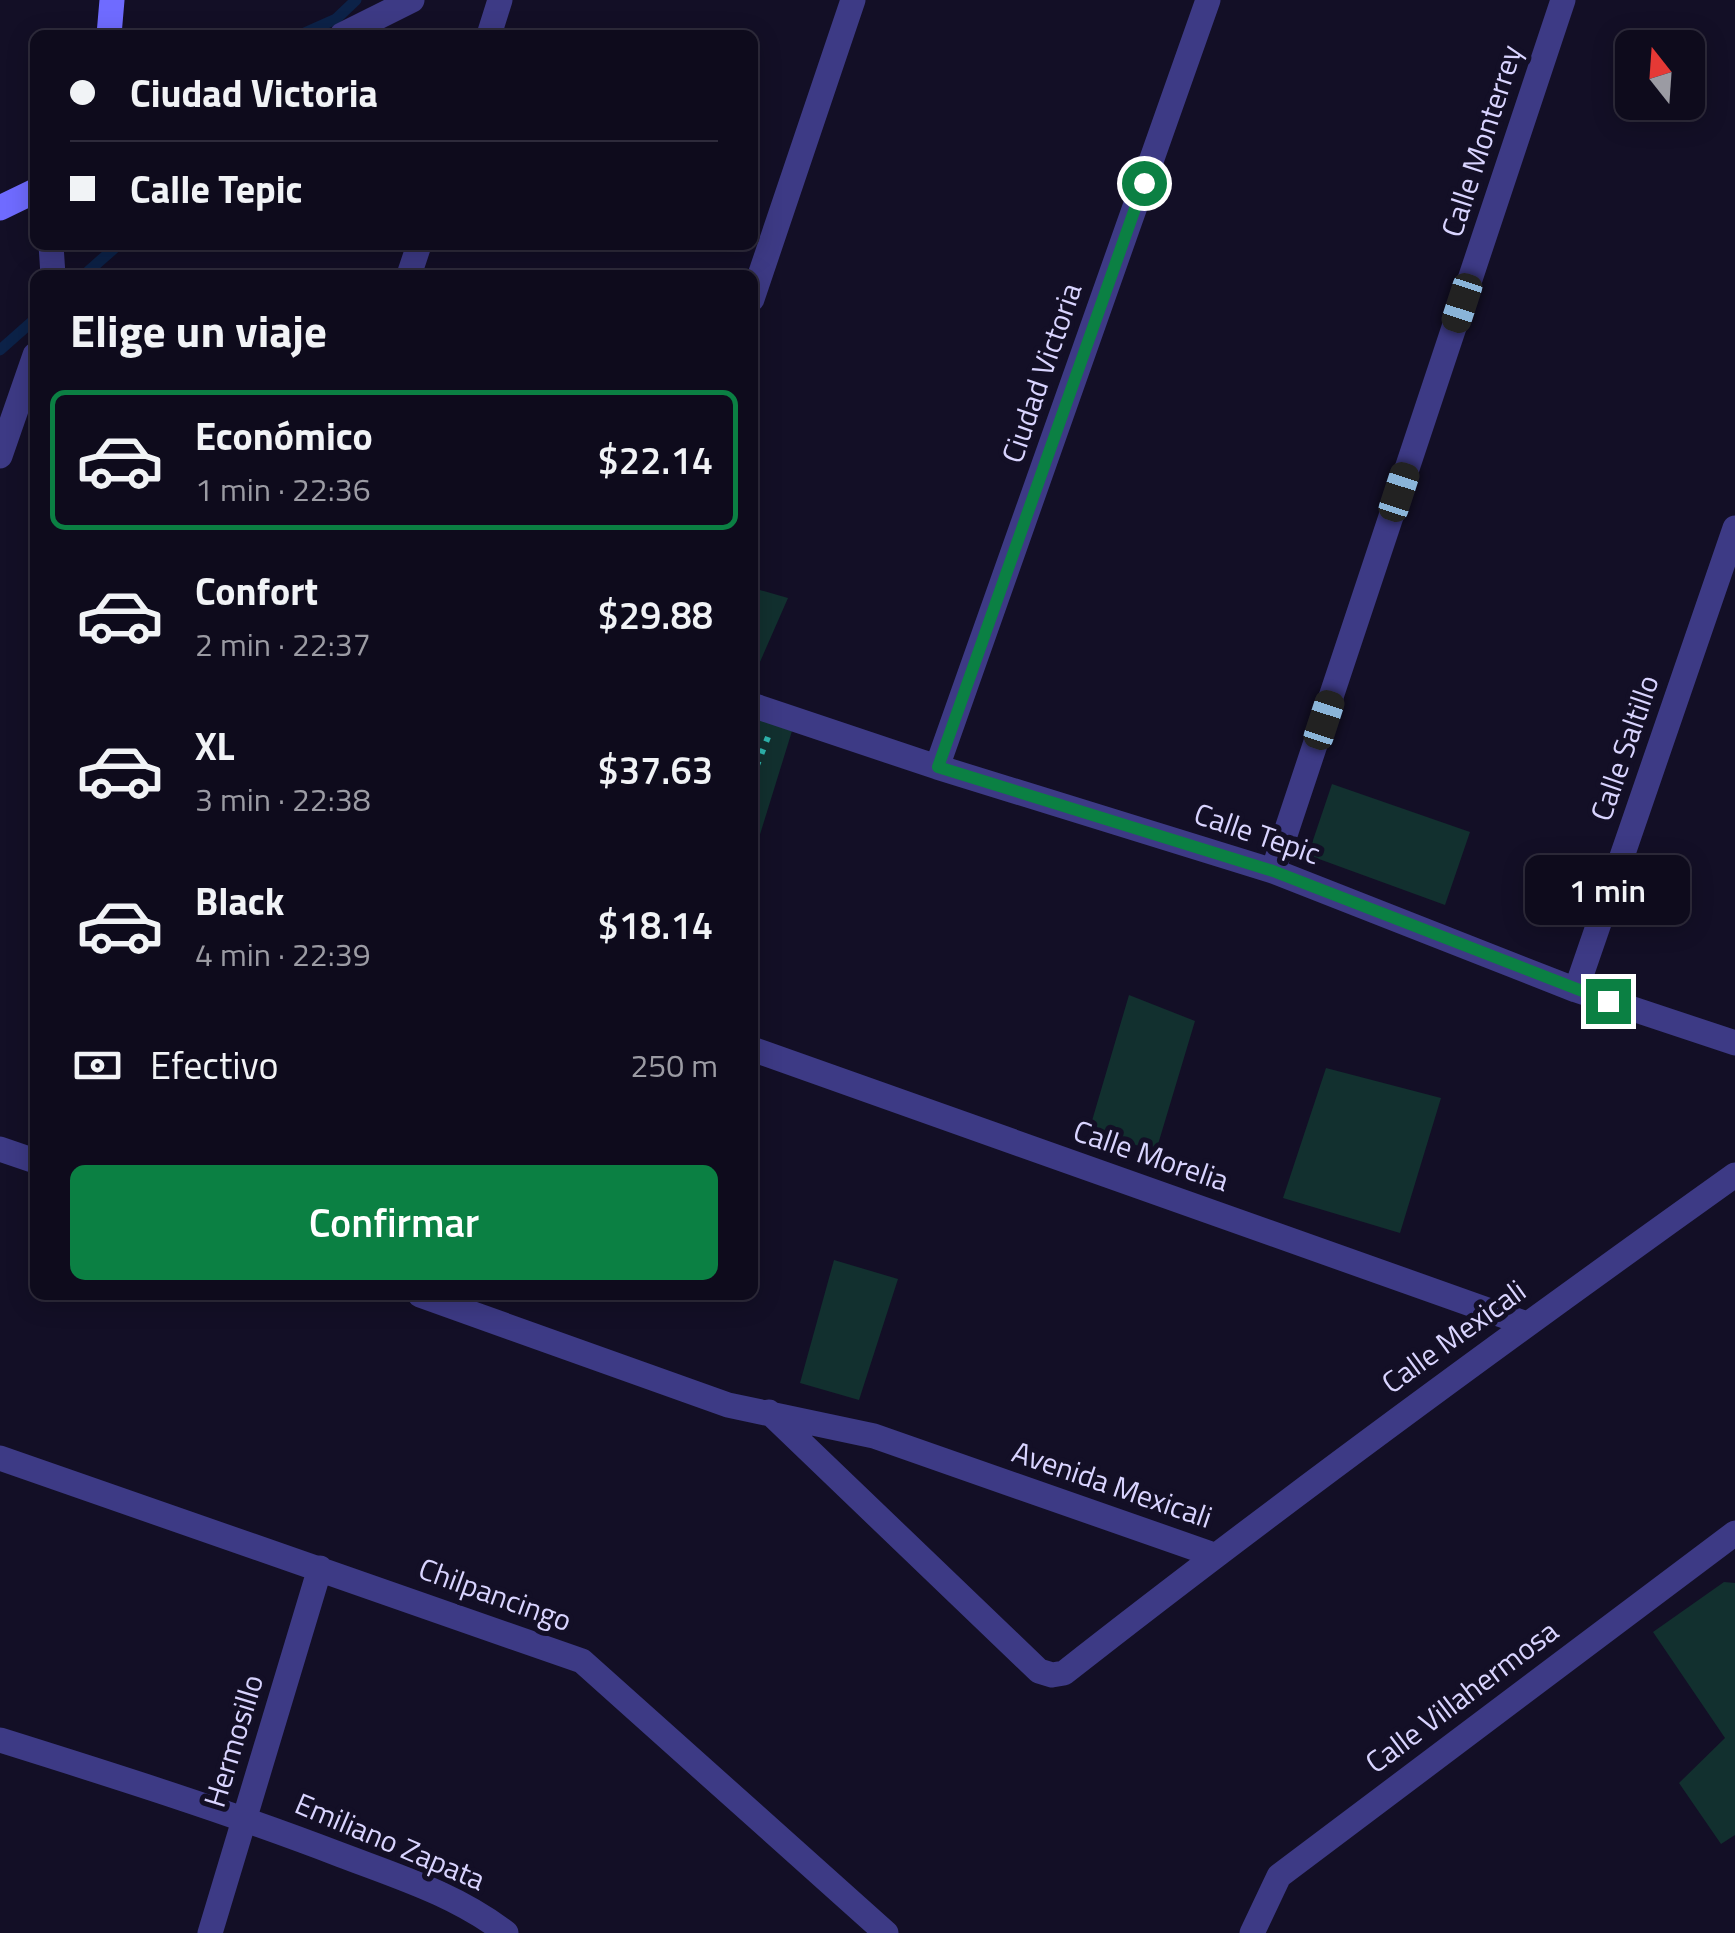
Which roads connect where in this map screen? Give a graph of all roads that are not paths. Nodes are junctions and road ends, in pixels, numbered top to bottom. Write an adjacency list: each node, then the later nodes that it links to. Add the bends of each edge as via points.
1 (112, 0): 7 (street)
2 (412, 0): 8 (street)
3 (500, 0): 9 (street)
4 (854, 0): 12 (street)
5 (1208, 0): 17 (street, Ciudad Victoria)
6 (1563, 0): 18 (street, Calle Monterrey)
7 (109, 30)
8 (352, 30)
9 (491, 30)
10 (30, 193): 11 (street)
11 (0, 208)
12 (758, 281)
13 (30, 370): 14 (street)
14 (0, 456)
15 (1735, 528): 19 (street, Calle Saltillo)
16 (764, 708): 17 (street, Calle Tepic)
17 (938, 767): 18 (street, Calle Tepic)
18 (1273, 871): 19 (street, Calle Tepic)
19 (1576, 990): 20 (street, Calle Tepic)
20 (1735, 1044)
21 (758, 1051): 26 (street, Calle Morelia)
22 (0, 1150): 23 (street)
23 (30, 1159)
24 (1735, 1175): 26 (street, Calle Mexicali)
25 (434, 1300): 27 (street, Avenida Mexicali, via 728,1404)
26 (1527, 1324): 30 (street, Calle Mexicali)
27 (768, 1412): 30 (street, Avenida Mexicali, via 874,1436); 30 (street, Avenida Mexicali, via 1039,1670 1052,1675 1064,1673)
28 (0, 1458): 31 (street, Chilpancingo)
29 (1735, 1534): 37 (street, Calle Villahermosa, via 1279,1876)
30 (1214, 1555)
31 (320, 1568): 33 (street, Hermosillo); 36 (street, Chilpancingo, via 582,1661)
32 (0, 1740): 33 (street, Emiliano Zapata)
33 (244, 1818): 34 (street, Hermosillo); 35 (street, Emiliano Zapata, via 442,1893)
34 (210, 1933)
35 (506, 1933)
36 (886, 1933)
37 (1252, 1933)

